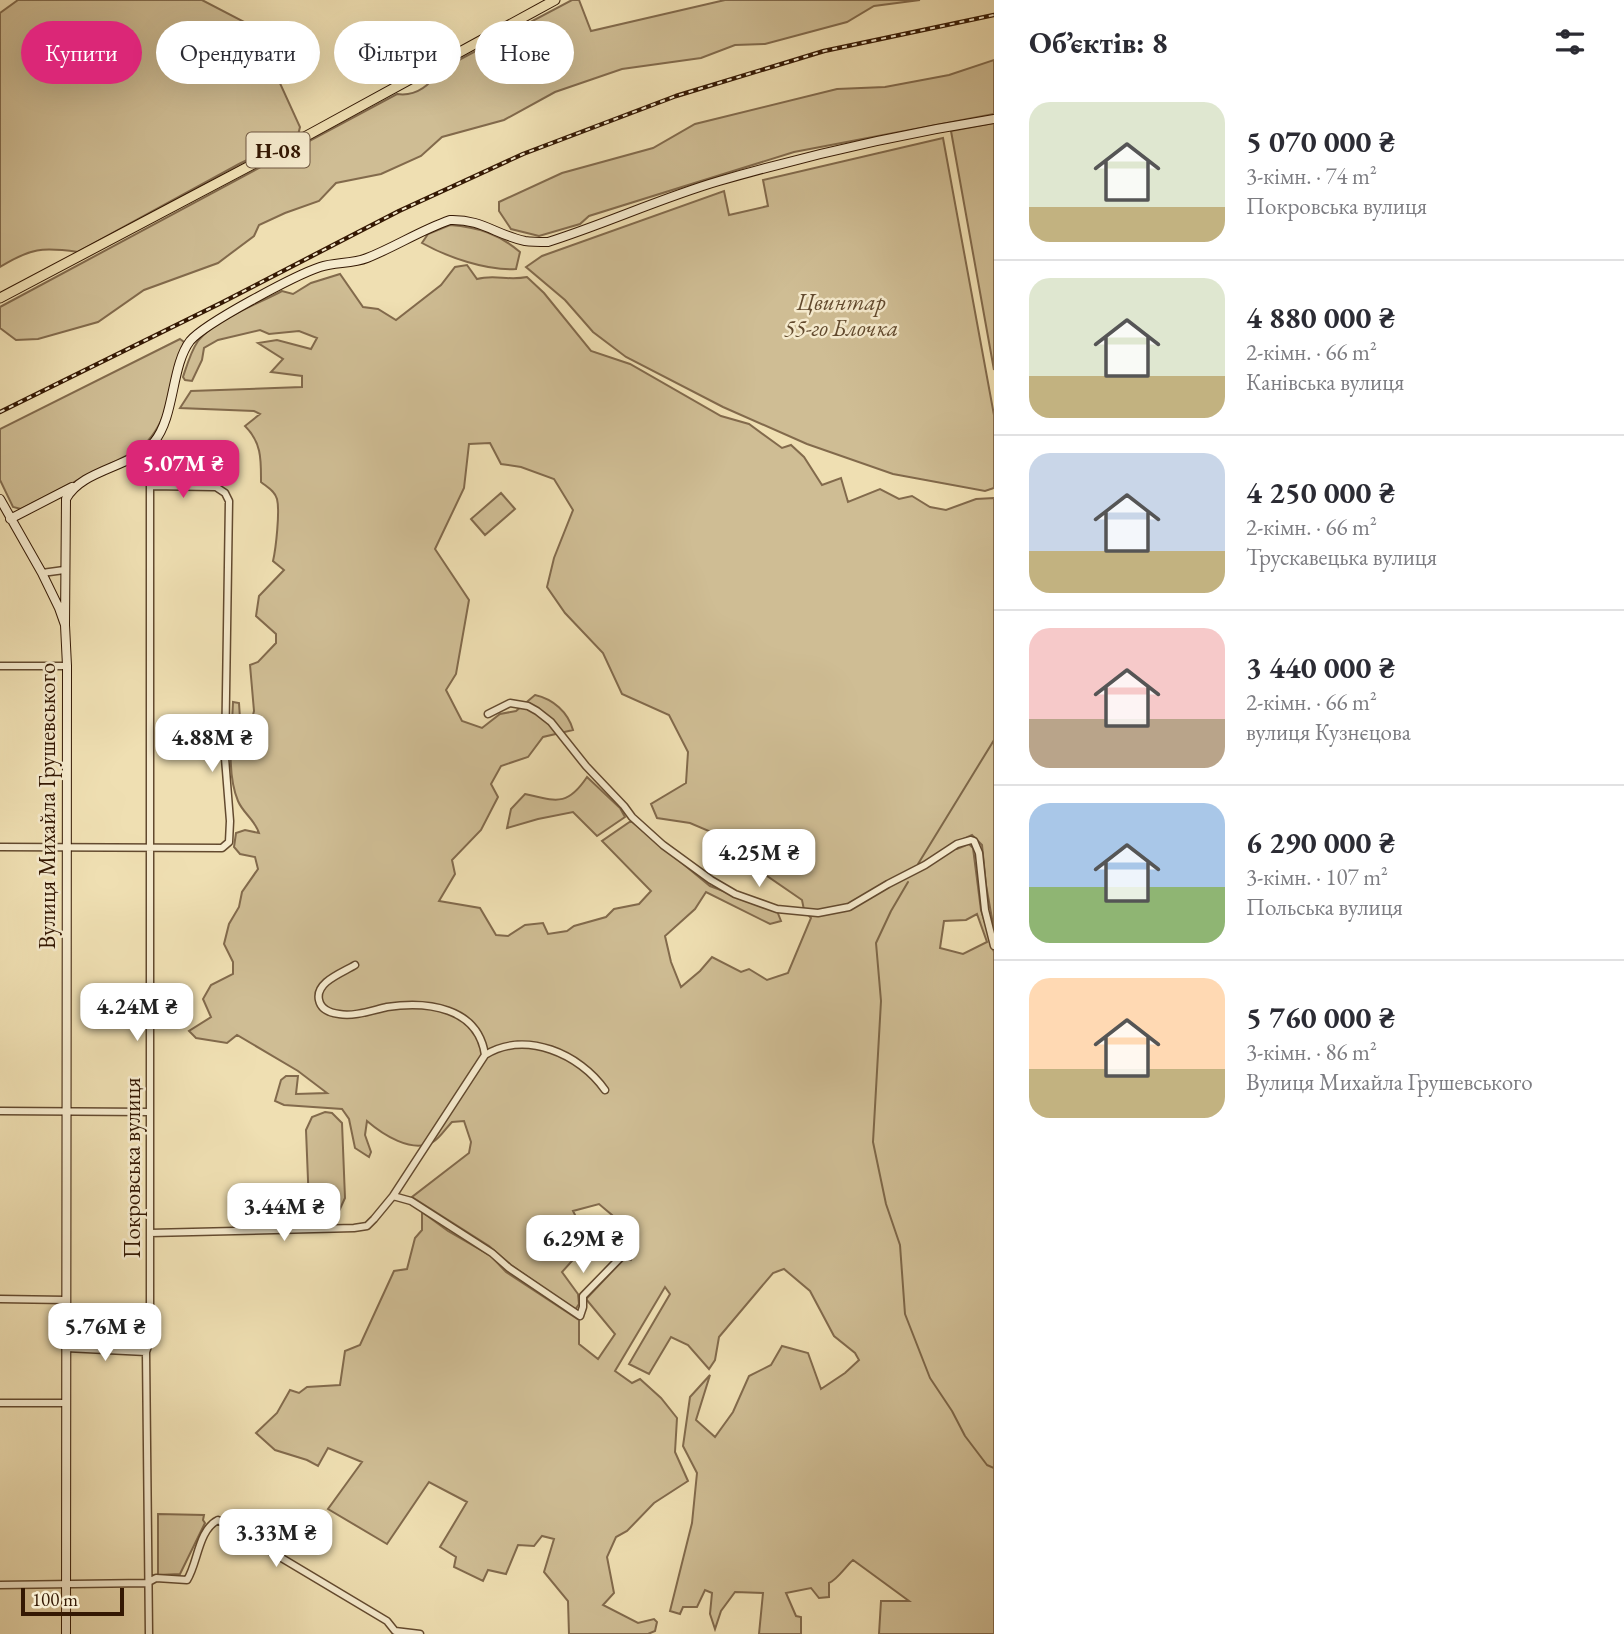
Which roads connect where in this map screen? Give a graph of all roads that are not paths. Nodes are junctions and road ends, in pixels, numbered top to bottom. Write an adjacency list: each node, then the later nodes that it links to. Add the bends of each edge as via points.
1 (555, 0): 3 (main road, Н-08)
2 (994, 119): 4 (street, via 792,161 716,182 548,242 527,242 482,223 450,220 365,259 322,266 214,323 188,344 160,433)
3 (0, 298)
4 (146, 450): 5 (street); 6 (street, Покровська вулиця)
5 (75, 486): 8 (street); 9 (street, via 66,499)
6 (150, 486): 17 (street, Покровська вулиця); 17 (street, via 216,487 225,493 229,507 225,758 230,821 229,842 222,848)
7 (0, 499): 8 (street, Вулиця Михайла Грушевського)
8 (10, 519): 10 (street, Вулиця Михайла Грушевського)
9 (64, 570): 10 (street); 11 (street)
10 (43, 573): 11 (street, Вулиця Михайла Грушевського)
11 (65, 625): 13 (street, Вулиця Михайла Грушевського)
12 (0, 666): 13 (street)
13 (67, 666): 15 (street, Вулиця Михайла Грушевського)
14 (488, 714): 18 (street, via 510,703 537,711 663,845 710,880 777,909 818,913 849,907 957,844 974,841)
15 (66, 846): 16 (street); 17 (street); 23 (street, Вулиця Михайла Грушевського)
16 (0, 847)
17 (149, 847): 24 (street, Покровська вулиця)
18 (994, 946)
19 (355, 965): 20 (street, via 321,987 318,996 326,1011 342,1015 410,1004 445,1009 470,1022)
20 (485, 1055): 21 (street, via 511,1046 546,1048 585,1068); 25 (street)
21 (605, 1090)
22 (0, 1111): 23 (street)
23 (66, 1112): 24 (street); 29 (street, Вулиця Михайла Грушевського)
24 (150, 1112): 26 (street, Покровська вулиця)
25 (393, 1196): 26 (street, via 367,1226 354,1228); 27 (street, via 411,1201 580,1316 583,1296)
26 (150, 1233): 31 (street, Покровська вулиця, via 150,1340)
27 (622, 1256)
28 (0, 1299): 29 (street)
29 (66, 1300): 30 (street, Вулиця Михайла Грушевського)
30 (66, 1348): 31 (street); 33 (street, Вулиця Михайла Грушевського)
31 (146, 1352): 34 (street, Покровська вулиця)
32 (0, 1403): 33 (street)
33 (66, 1403): 36 (street, Вулиця Михайла Грушевського)
34 (147, 1583): 36 (street); 37 (street, via 156,1578 188,1580 207,1530 221,1520 387,1621); 39 (street, Покровська вулиця)
35 (0, 1585): 36 (street)
36 (66, 1586): 38 (street, Вулиця Михайла Грушевського)
37 (392, 1632): 40 (street)
38 (66, 1634)
39 (149, 1634)
40 (419, 1634)

